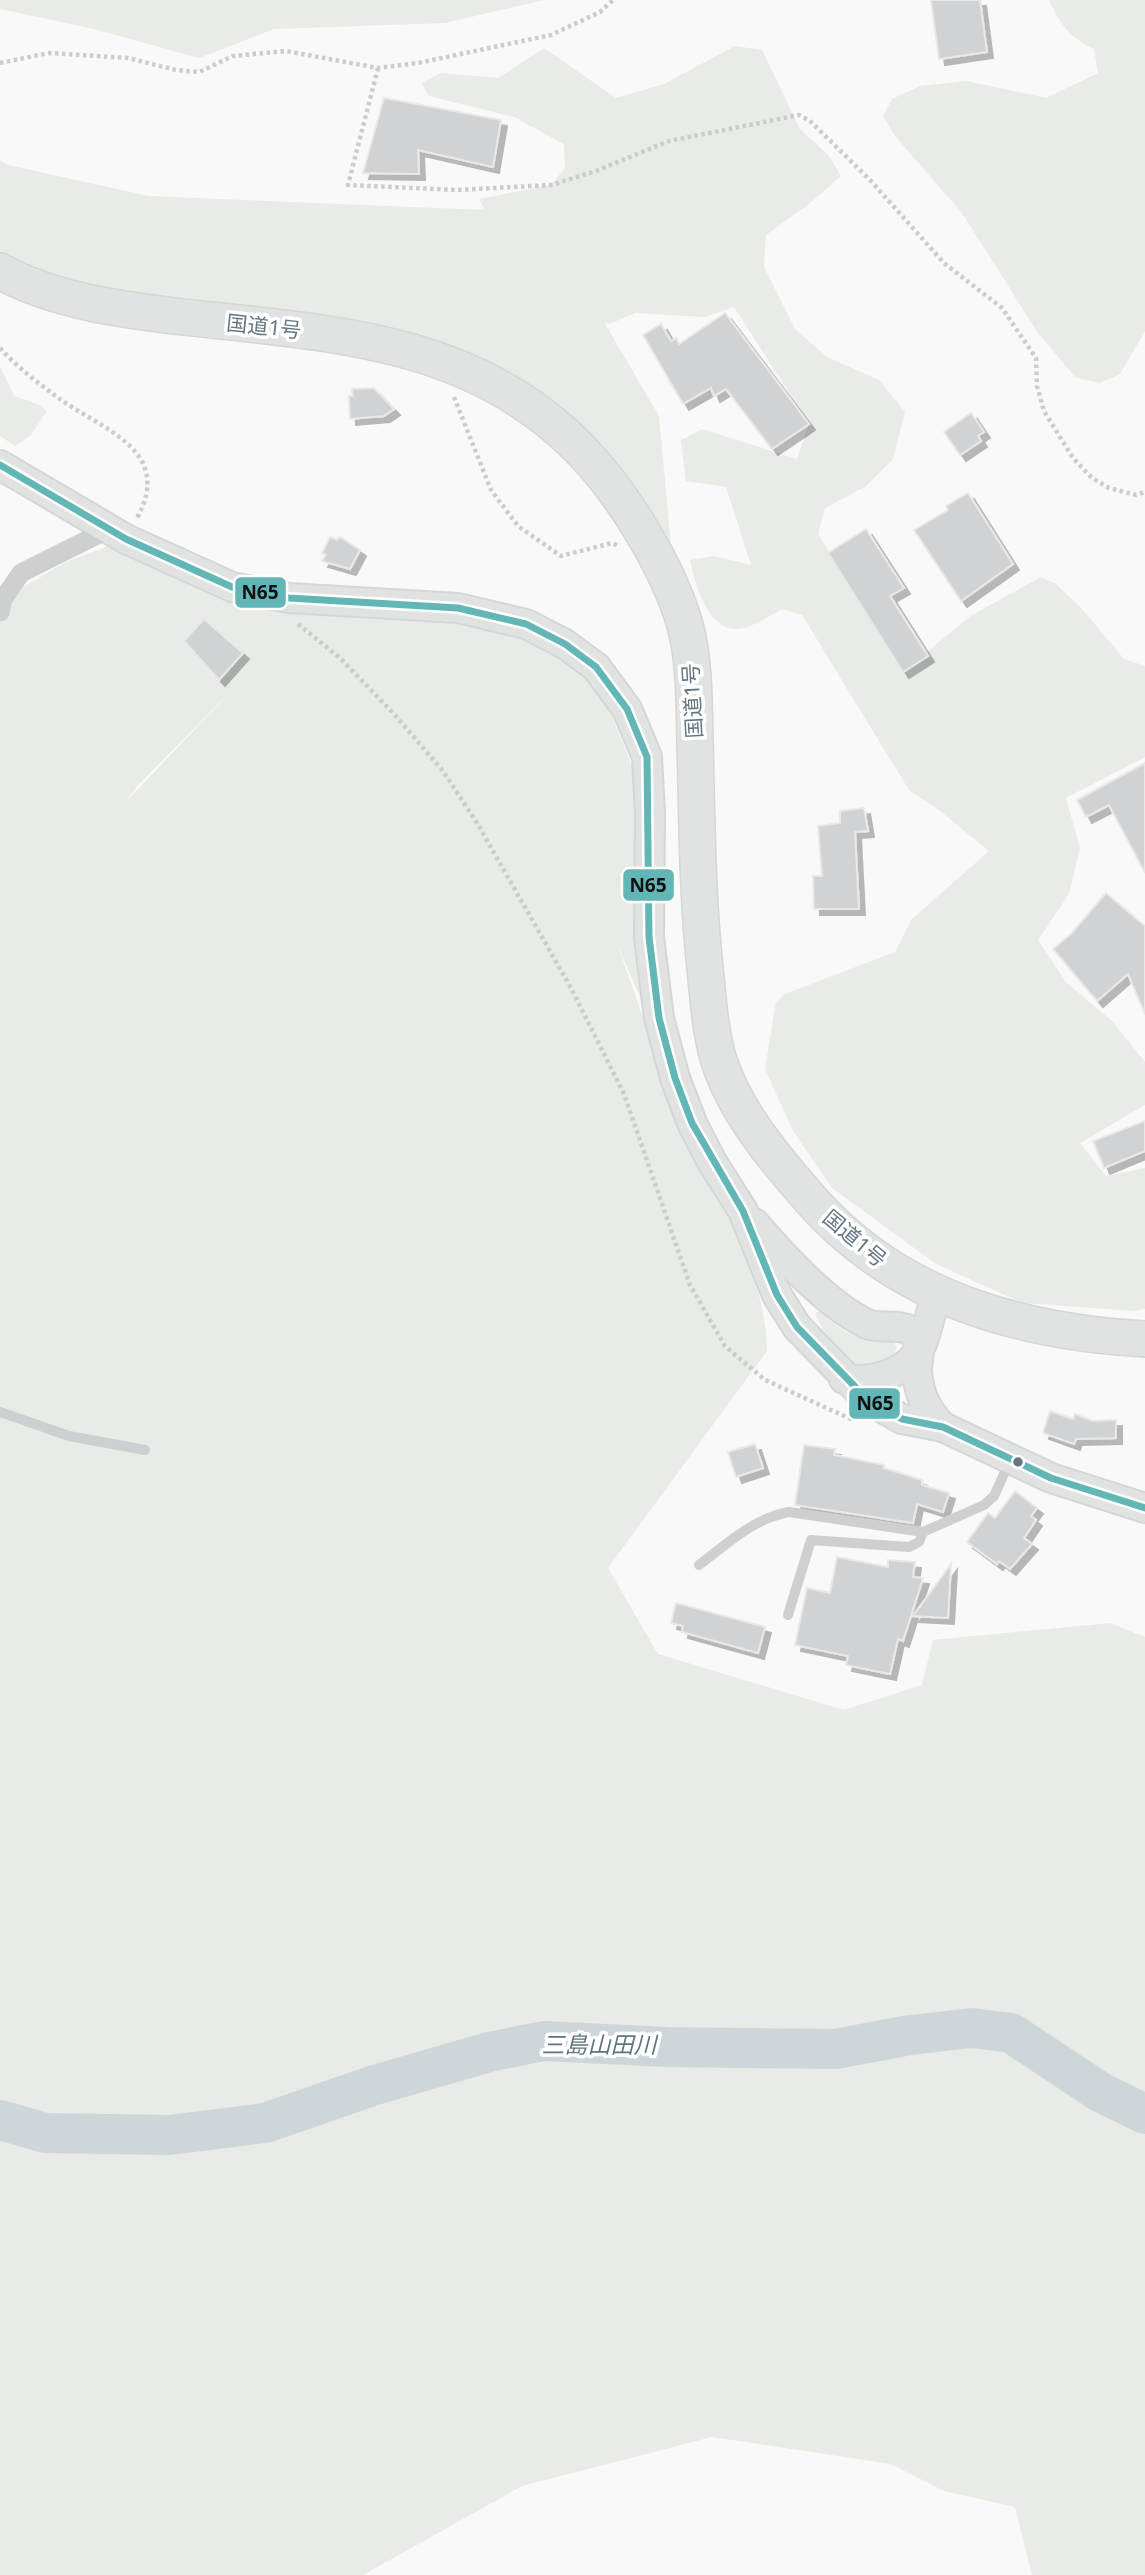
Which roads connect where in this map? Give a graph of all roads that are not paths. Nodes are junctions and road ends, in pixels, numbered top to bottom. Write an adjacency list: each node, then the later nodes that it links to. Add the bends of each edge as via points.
1 (0, 271): 7 (highway, 国道1号, via 51,292 130,311 345,335 405,349 466,368 503,387 579,448 610,485 664,573 685,626 693,684 699,911 719,1059 736,1099 773,1157 826,1216 885,1265)
2 (0, 465): 3 (street)
3 (117, 534): 4 (street, via 21,573 3,598); 5 (street, via 232,587 289,598 458,608 526,624 596,667 627,709 647,757 649,937 659,1018 675,1078 692,1123)
4 (0, 612)
5 (743, 1211): 6 (street); 8 (street, via 777,1295)
6 (822, 1291): 7 (street, via 869,1325); 8 (street, via 801,1296 795,1312)
7 (923, 1322): 9 (highway, 国道1号, via 1019,1324); 10 (street, via 882,1377 869,1382); 12 (street, via 918,1370 923,1400)
8 (797, 1327): 10 (street)
9 (1145, 1339)
10 (844, 1379): 12 (street, via 902,1419)
11 (0, 1412): 13 (lane, via 69,1436)
12 (943, 1427): 14 (street)
13 (145, 1450)
14 (1011, 1459): 15 (street, via 1051,1478); 16 (lane, via 994,1496 984,1505)
15 (1145, 1508)
16 (923, 1532): 17 (lane, via 789,1512 755,1524); 18 (lane, via 919,1542 909,1547 811,1540)
17 (699, 1565)
18 (788, 1615)

